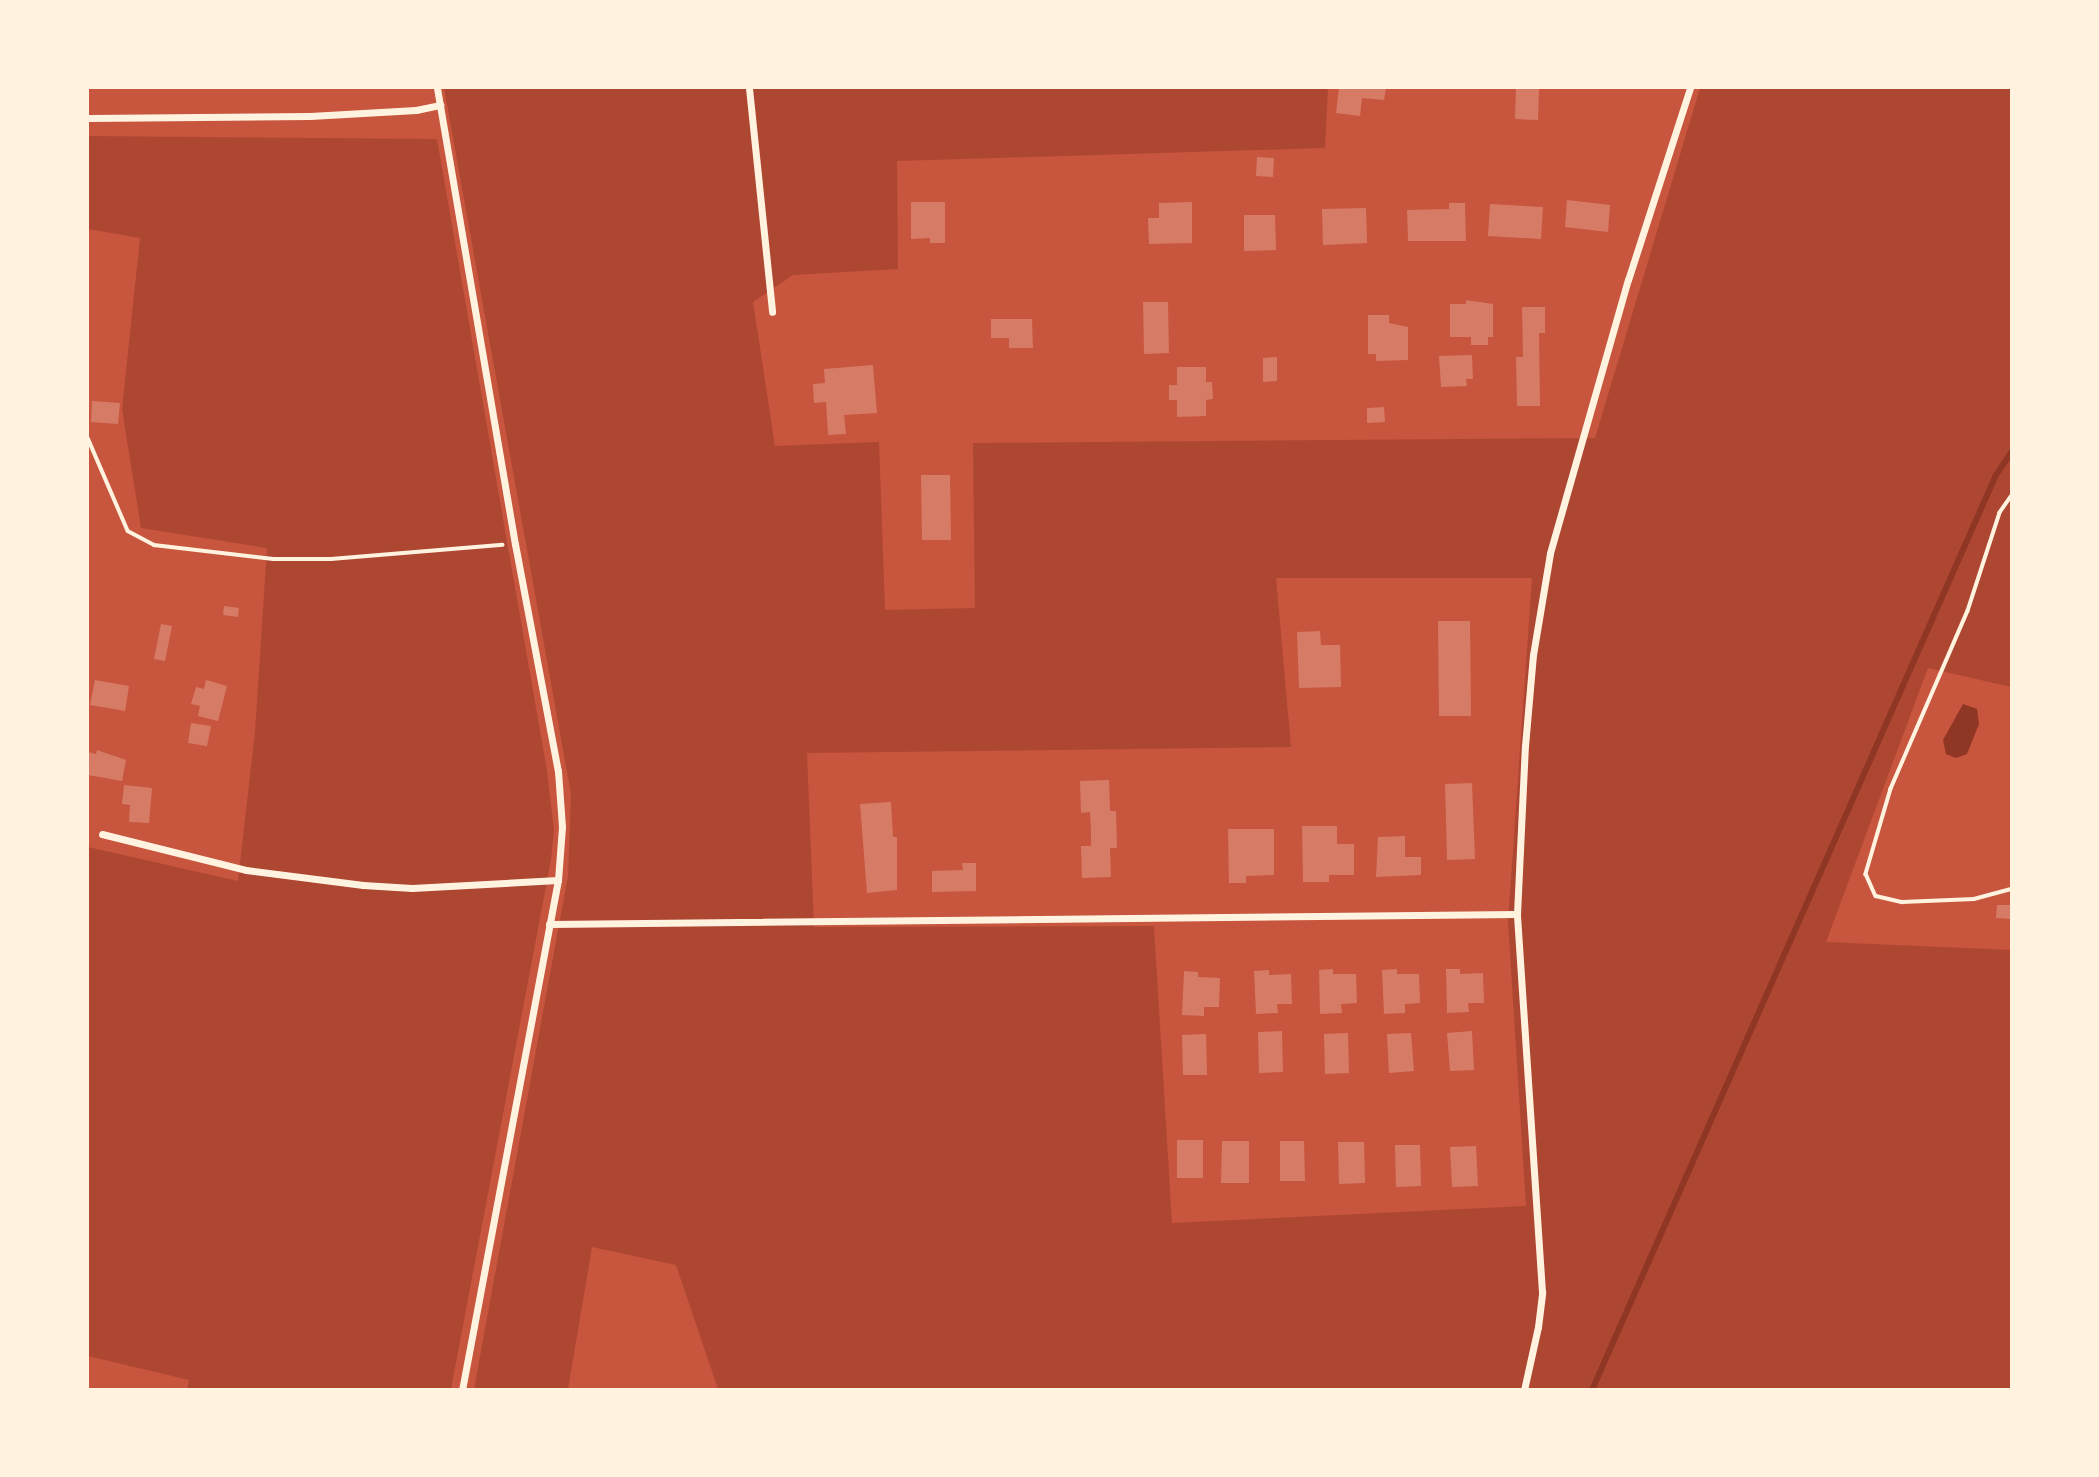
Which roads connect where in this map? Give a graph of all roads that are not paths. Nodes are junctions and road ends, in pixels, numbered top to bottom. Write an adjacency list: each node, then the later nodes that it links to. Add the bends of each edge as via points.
1 (437, 88): 4 (street)
2 (750, 88): 6 (street)
3 (1690, 88): 9 (street, via 1628,279 1550,553 1533,655)
4 (440, 105): 5 (street, via 310,116); 8 (street, via 558,771 562,827)
5 (88, 118)
6 (772, 312)
7 (102, 834): 8 (street, via 246,870 363,885 412,888)
8 (558, 880): 10 (street)
9 (1517, 914): 10 (street); 12 (street, via 1542,1264 1538,1327)
10 (549, 924): 11 (street)
11 (461, 1390)
12 (1524, 1390)

